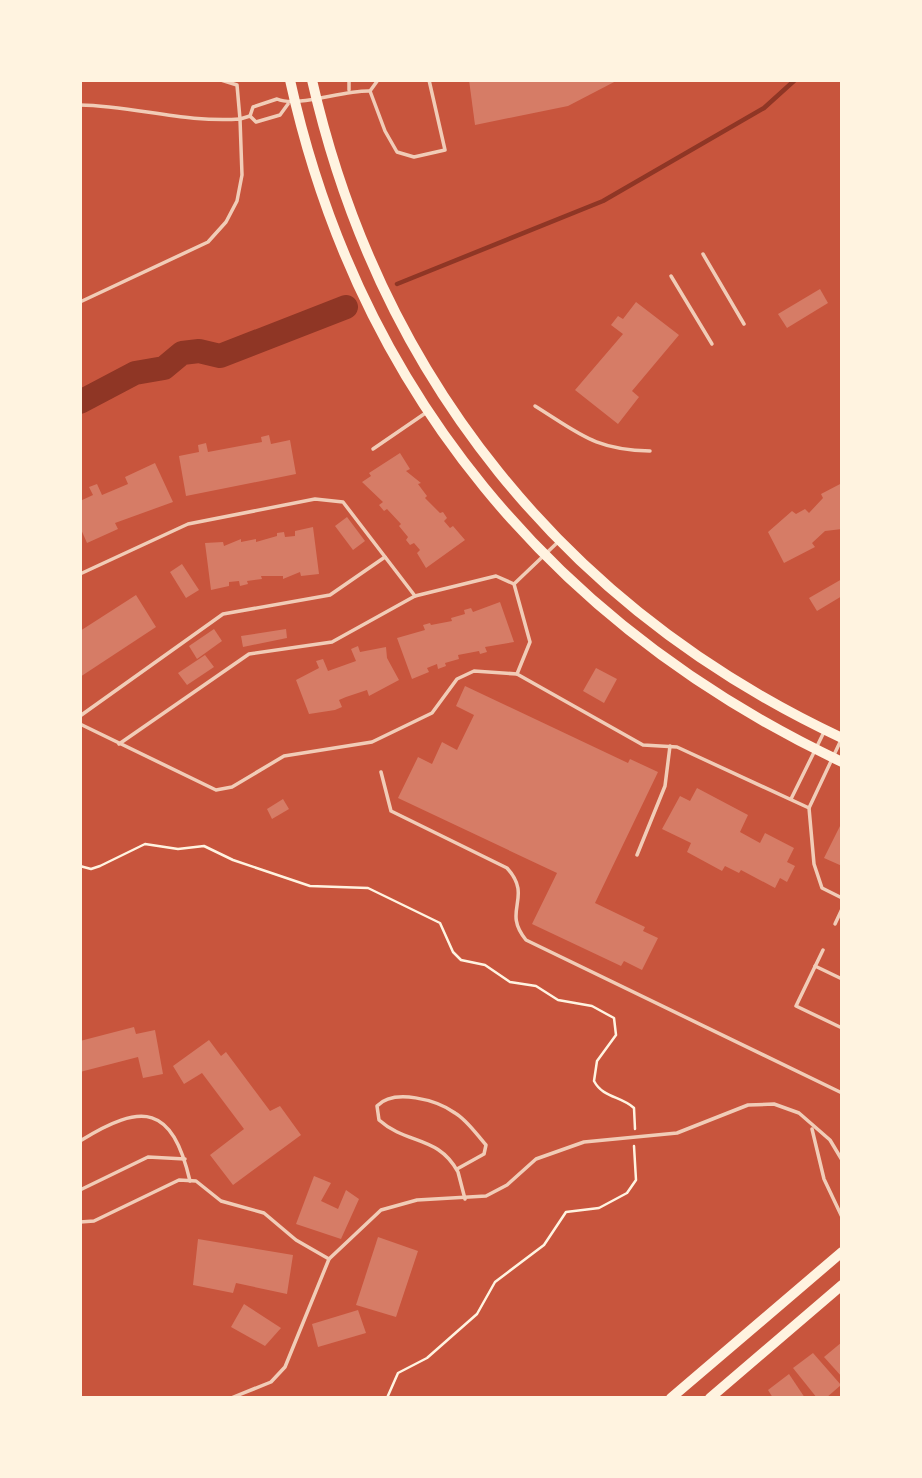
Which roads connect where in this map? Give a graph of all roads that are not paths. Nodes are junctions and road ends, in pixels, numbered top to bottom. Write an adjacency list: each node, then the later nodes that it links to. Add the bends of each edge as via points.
1 (221, 80): 13 (lane, via 237,85)
2 (290, 80): 10 (main road)
3 (312, 80): 9 (main road)
4 (349, 80): 7 (lane)
5 (378, 80): 8 (lane)
6 (429, 80): 8 (lane, via 445,150 414,157 397,152)
7 (349, 90): 8 (lane); 9 (lane)
8 (370, 91)
9 (316, 97): 10 (lane); 23 (main road, via 352,221 404,334 474,442)
10 (292, 104): 12 (lane, via 280,115 256,122); 12 (lane, via 277,99 253,107); 20 (main road, via 345,259 379,330)
11 (80, 105): 13 (lane, via 119,106 208,122)
12 (250, 116): 13 (lane)
13 (240, 119): 16 (lane, via 242,175 237,201 226,222 208,242)
14 (703, 254): 17 (lane)
15 (671, 276): 18 (lane)
16 (80, 302)
17 (744, 324)
18 (712, 344)
19 (535, 406): 22 (lane, via 599,445)
20 (427, 412): 21 (lane); 24 (main road, via 480,484)
21 (373, 449)
22 (650, 451)
23 (558, 542): 24 (lane); 32 (main road, via 612,592 692,653 761,697)
24 (544, 555): 27 (lane); 36 (main road, via 608,615 688,676)
25 (385, 557): 26 (lane, via 343,502 315,499 188,524); 28 (lane); 30 (lane, via 330,595 223,614)
26 (80, 573)
27 (514, 584): 28 (lane, via 496,576); 29 (lane, via 530,642)
28 (415, 596): 34 (lane, via 332,642 249,654)
29 (517, 674): 34 (lane, via 474,671 457,678 432,713 372,742 284,755 232,787 216,790); 35 (lane, via 643,745)
30 (80, 716)
31 (80, 724): 34 (lane)
32 (825, 730): 33 (main road); 36 (lane)
33 (841, 738): 37 (lane)
34 (119, 744)
35 (670, 746): 39 (lane); 41 (lane, via 665,786)
36 (816, 749): 37 (main road); 39 (lane)
37 (837, 760): 40 (lane)
38 (381, 772): 49 (lane, via 391,811 507,868 517,879 520,888 514,911 526,940)
39 (791, 799): 40 (lane)
40 (809, 808): 42 (lane, via 814,864 822,888)
41 (636, 855)
42 (842, 898)
43 (842, 909): 44 (lane)
44 (835, 924)
45 (823, 950): 46 (lane)
46 (815, 966): 47 (lane); 48 (lane, via 796,1006)
47 (842, 979)
48 (842, 1028)
49 (842, 1093)
50 (812, 1126): 53 (lane, via 830,1140); 57 (lane, via 799,1113 774,1104 748,1105 677,1133 584,1142 536,1159 507,1185 486,1196); 58 (lane, via 824,1179)
51 (80, 1141): 52 (lane, via 132,1116 151,1117 172,1129)
52 (185, 1159): 55 (lane); 56 (lane, via 148,1157)
53 (842, 1160)
54 (457, 1169): 54 (lane, via 449,1154 392,1132 379,1120 377,1106 384,1099 400,1097 425,1100 456,1113 486,1145 484,1154); 57 (lane)
55 (190, 1181): 59 (lane, via 179,1181 94,1222); 61 (lane, via 220,1201 264,1213 296,1240)
56 (80, 1190)
57 (465, 1199): 61 (lane, via 417,1200 382,1210)
58 (842, 1217)
59 (80, 1222)
60 (842, 1252): 64 (main road)
61 (329, 1259): 63 (lane, via 285,1367 271,1382)
62 (842, 1286): 65 (main road)
63 (231, 1398)
64 (671, 1398)
65 (710, 1398)

